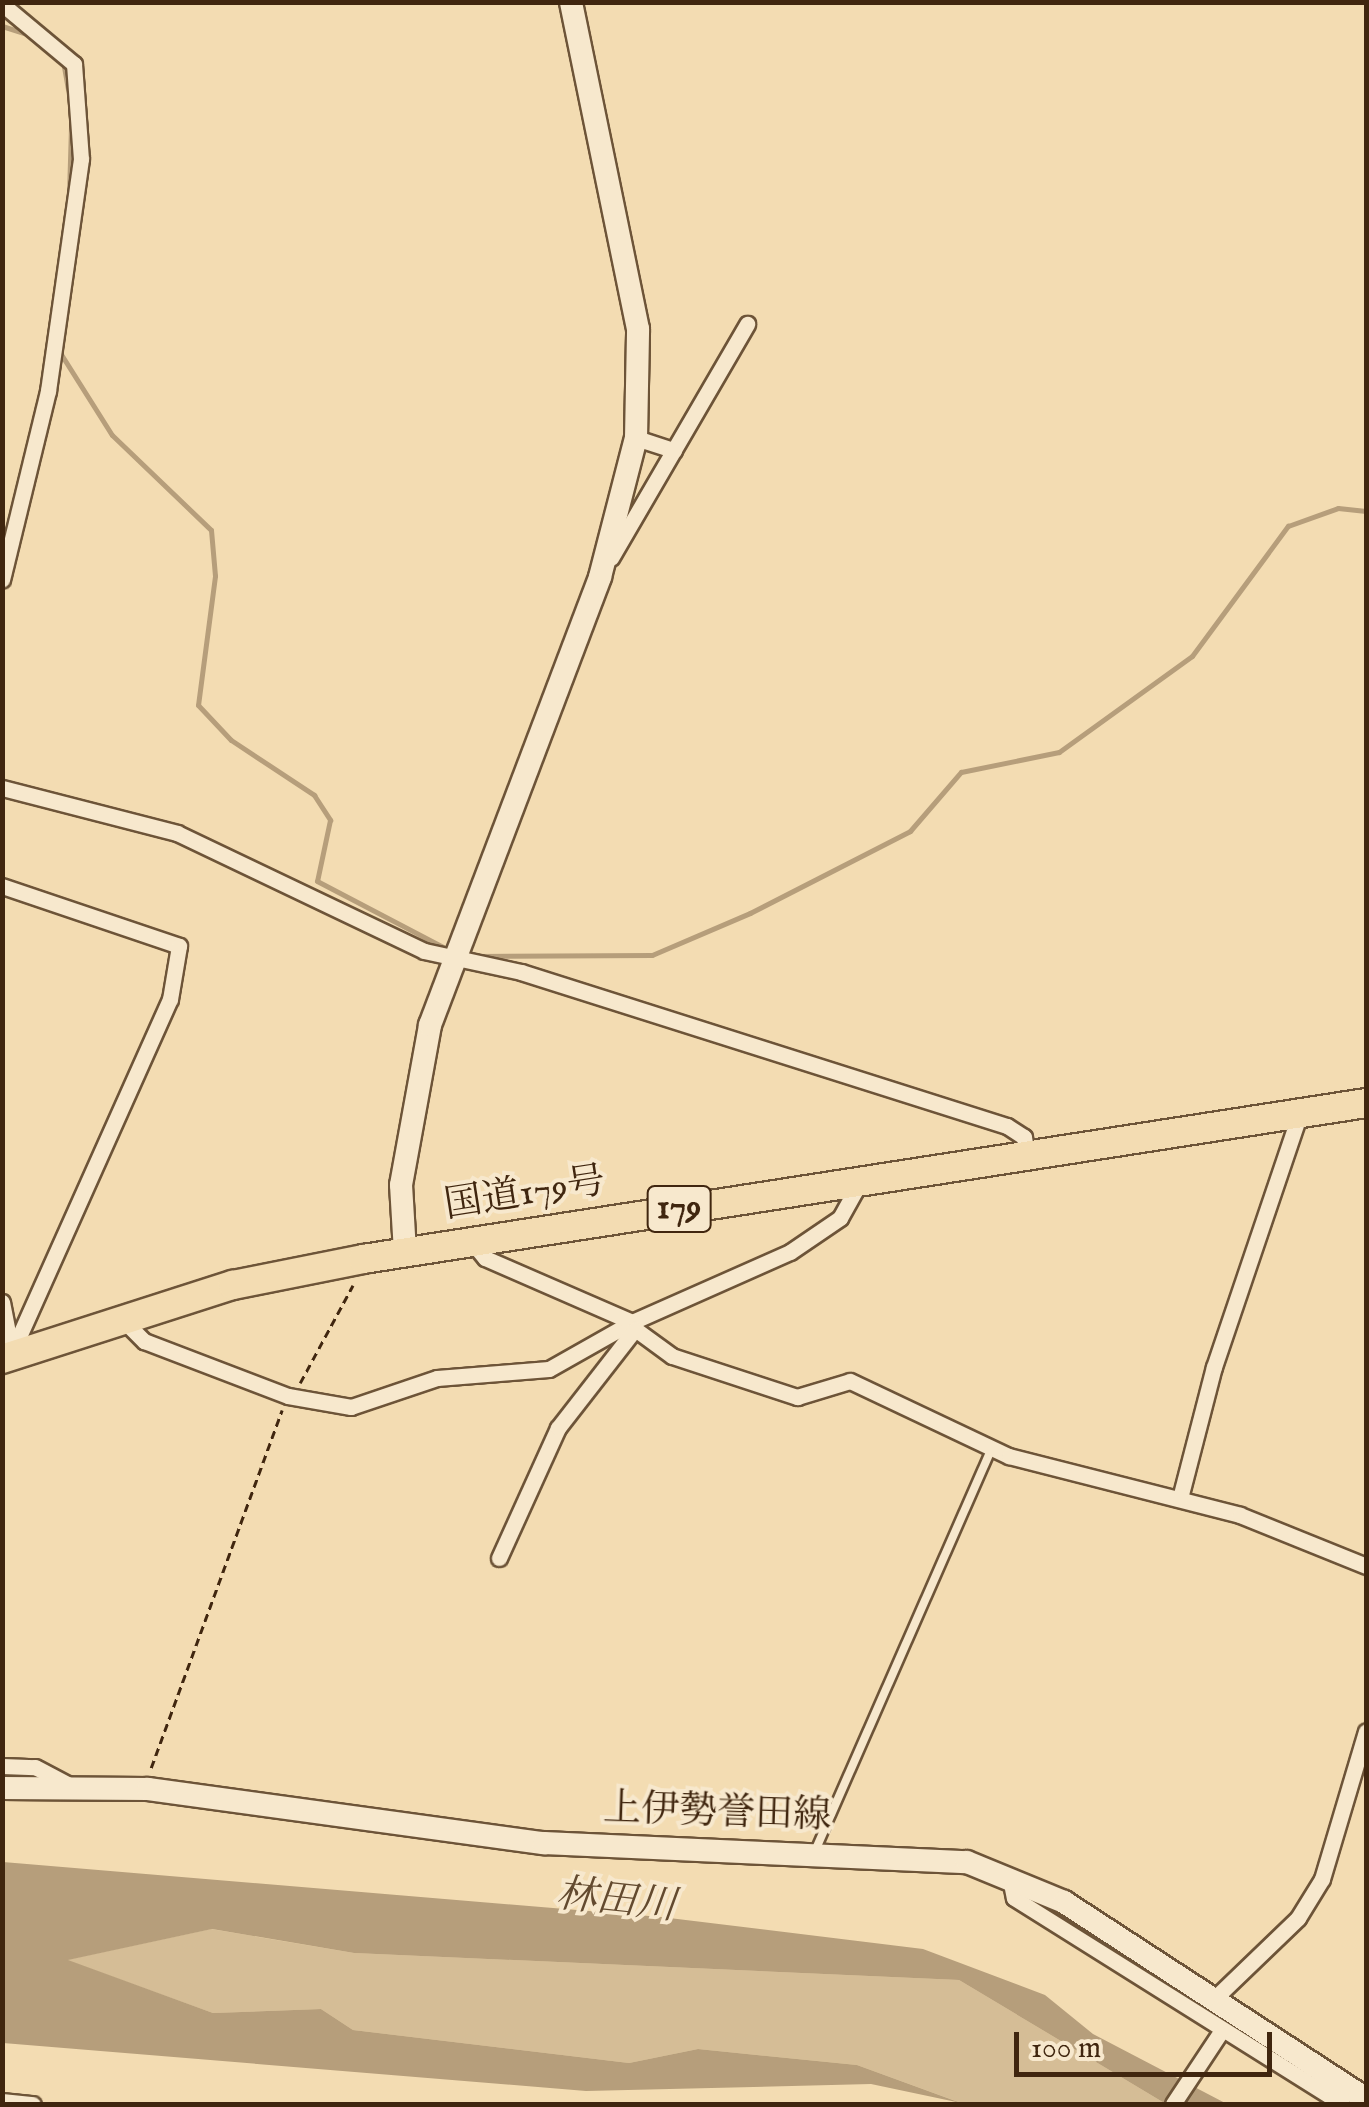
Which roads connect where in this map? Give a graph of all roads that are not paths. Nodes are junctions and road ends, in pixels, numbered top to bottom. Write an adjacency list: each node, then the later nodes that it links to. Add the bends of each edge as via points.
1 (570, 2): 4 (main road, via 638,329)
2 (2, 4): 7 (street, via 74,64 81,159 48,391)
3 (748, 324): 5 (street)
4 (636, 438): 5 (street); 6 (main road)
5 (674, 450): 6 (street)
6 (600, 577): 10 (main road)
7 (2, 580)
8 (2, 788): 10 (street, via 176,833)
9 (2, 886): 20 (street, via 179,946 155,1036)
10 (455, 953): 13 (street, via 1007,1126 1024,1138); 16 (main road, via 408,1128)
11 (1366, 1103): 12 (highway, 国道179号 / 179)
12 (1300, 1113): 13 (highway, 国道179号 / 179); 22 (street, via 1214,1367)
13 (1027, 1156): 14 (highway, 国道179号 / 179)
14 (860, 1182): 15 (highway, 国道179号 / 179); 19 (street, via 840,1218 790,1252)
15 (472, 1242): 16 (highway, 国道179号 / 179); 19 (street, via 485,1258)
16 (404, 1252): 18 (highway, 国道179号 / 179)
17 (2, 1302): 20 (street)
18 (121, 1318): 19 (street, via 144,1341 288,1396 351,1407 436,1378 517,1376 572,1359); 20 (highway, 国道179号 / 179)
19 (633, 1326): 21 (street, via 672,1356 797,1397 850,1382); 23 (street, via 558,1428)
20 (7, 1356)
21 (992, 1448): 22 (street); 29 (lane)
22 (1180, 1498): 24 (street)
23 (499, 1558)
24 (1366, 1566)
25 (1366, 1730): 31 (street, via 1322,1879 1298,1918)
26 (2, 1766): 28 (street, via 47,1770)
27 (2, 1788): 28 (main road, 上伊勢誉田線)
28 (77, 1789): 29 (main road, 上伊勢誉田線, via 148,1790 544,1843)
29 (814, 1852): 30 (main road, 上伊勢誉田線, via 929,1854)
30 (1010, 1878): 31 (main road, 上伊勢誉田線); 32 (street, via 1014,1898)
31 (1215, 1998): 33 (main road, 上伊勢誉田線)
32 (1220, 2033): 36 (street); 37 (street)
33 (1366, 2099)
34 (2, 2102): 35 (street)
35 (33, 2104)
36 (1174, 2104)
37 (1344, 2104)

